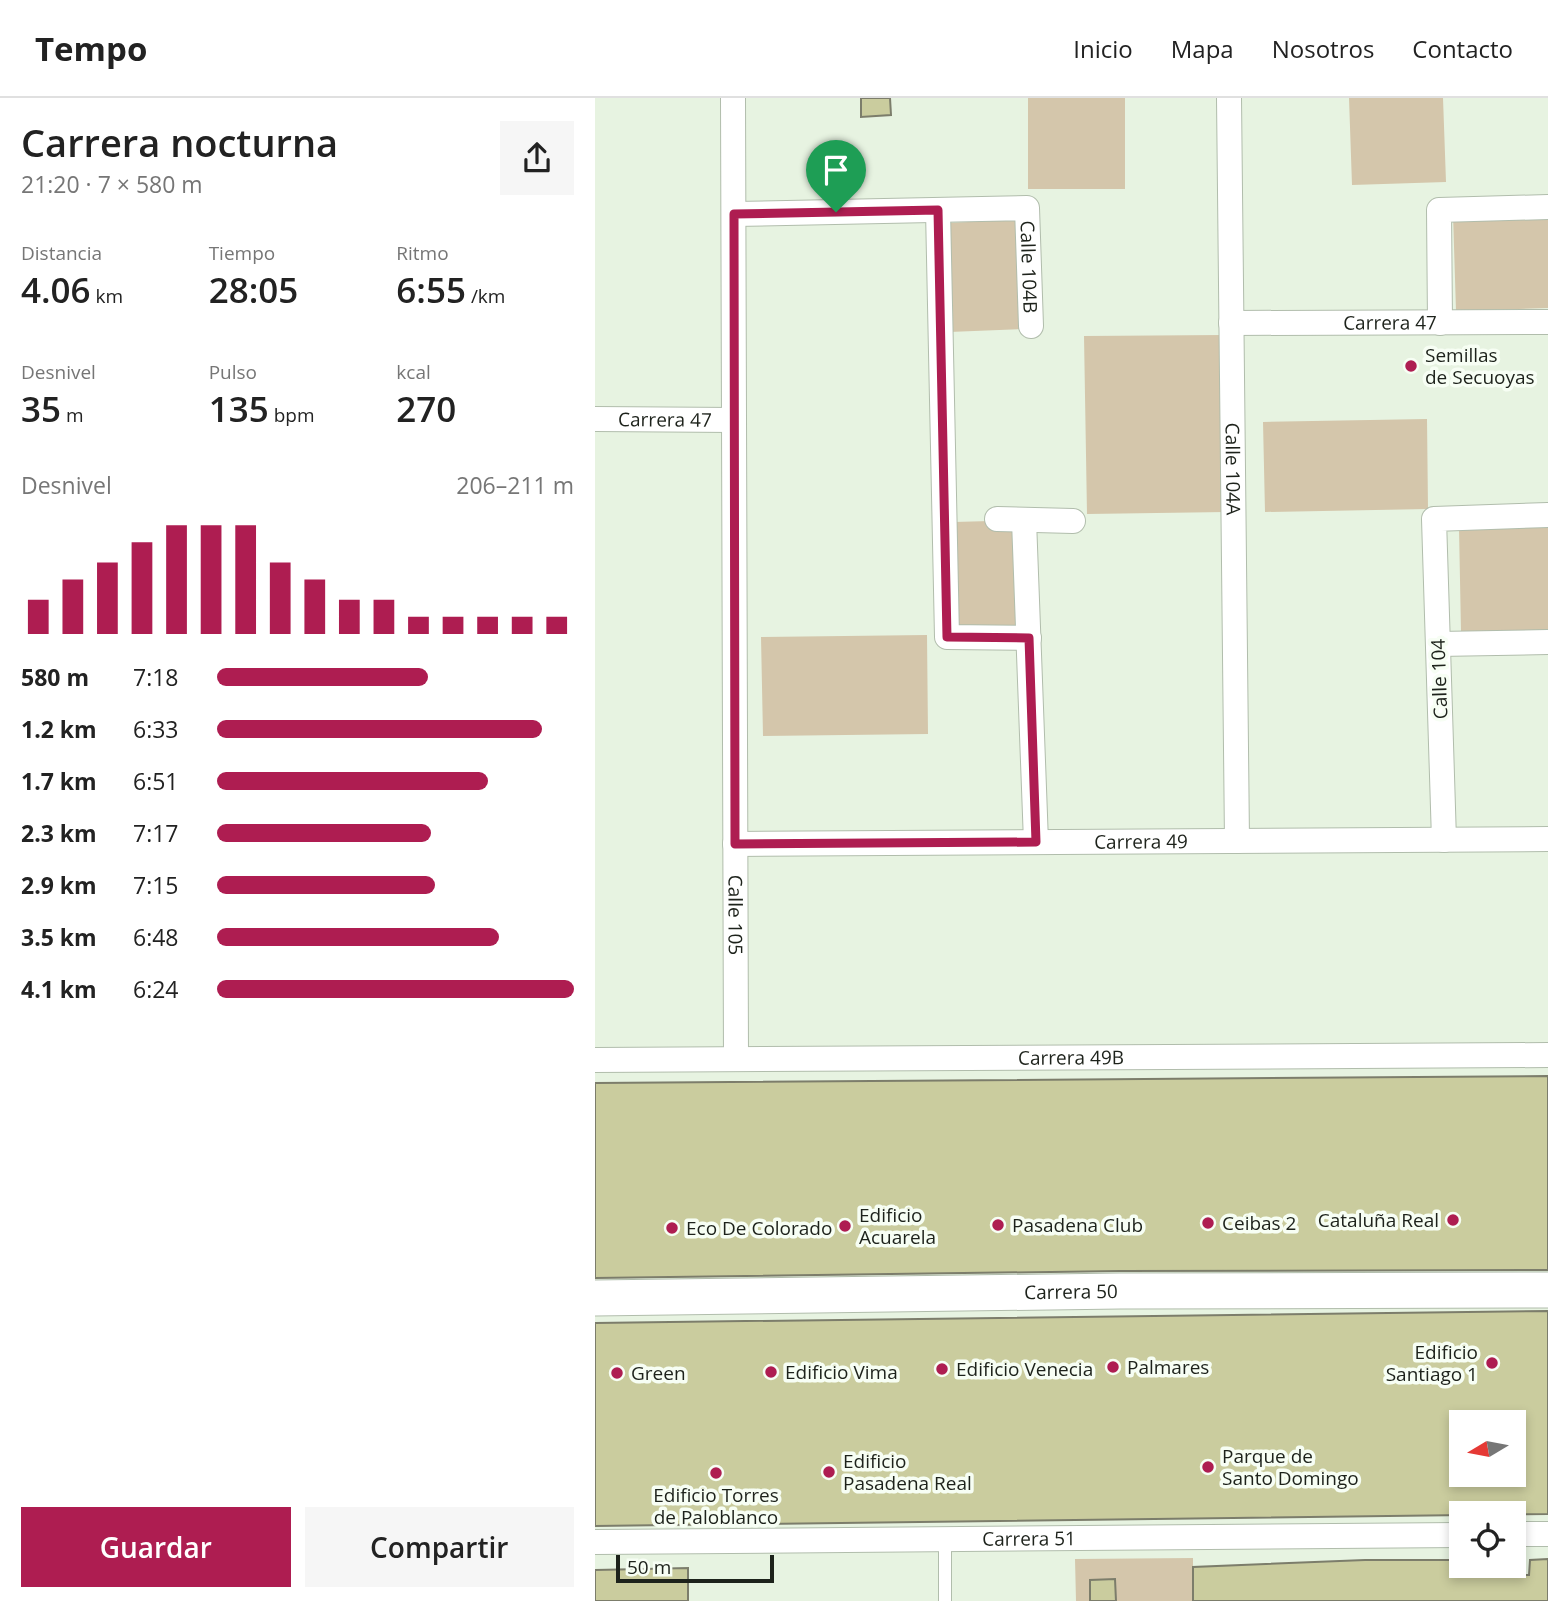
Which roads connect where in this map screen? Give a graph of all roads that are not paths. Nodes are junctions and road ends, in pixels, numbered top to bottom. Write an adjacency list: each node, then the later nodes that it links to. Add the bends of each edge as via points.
1 (733, 98): 5 (street, Calle 105)
2 (1229, 98): 7 (street, Calle 104A)
3 (1548, 207): 8 (street, via 1439,210)
4 (938, 210): 5 (street); 9 (street, Calle 104B, via 1027,208); 16 (street, via 947,637)
5 (734, 214): 11 (street, Calle 105)
6 (1548, 322): 8 (street, Carrera 47)
7 (1231, 323): 8 (street, Carrera 47); 21 (street, Calle 104A)
8 (1440, 323)
9 (1031, 326)
10 (595, 419): 11 (street, Carrera 47)
11 (734, 420): 23 (street, Calle 105)
12 (1548, 515): 18 (street, Calle 104, via 1434,519)
13 (997, 519): 14 (street)
14 (1024, 520): 15 (street); 16 (street)
15 (1073, 521)
16 (1029, 638): 22 (street)
17 (1548, 642): 18 (street)
18 (1439, 644): 20 (street, Calle 104)
19 (1548, 839): 20 (street, Carrera 49)
20 (1444, 840): 21 (street, Carrera 49)
21 (1237, 841): 22 (street, Carrera 49)
22 (1036, 842): 23 (street, Carrera 49)
23 (735, 844): 25 (street, Calle 105)
24 (1548, 1055): 25 (street, Carrera 49B)
25 (736, 1059): 26 (street, Carrera 49B)
26 (595, 1060)
27 (1548, 1290): 28 (street, Carrera 50)
28 (595, 1298)
29 (1526, 1534): 30 (street)
30 (1548, 1534)
31 (1449, 1535): 32 (street, Carrera 51)
32 (945, 1539): 33 (street, Carrera 51); 34 (lane)
33 (595, 1542)
34 (946, 1601)

